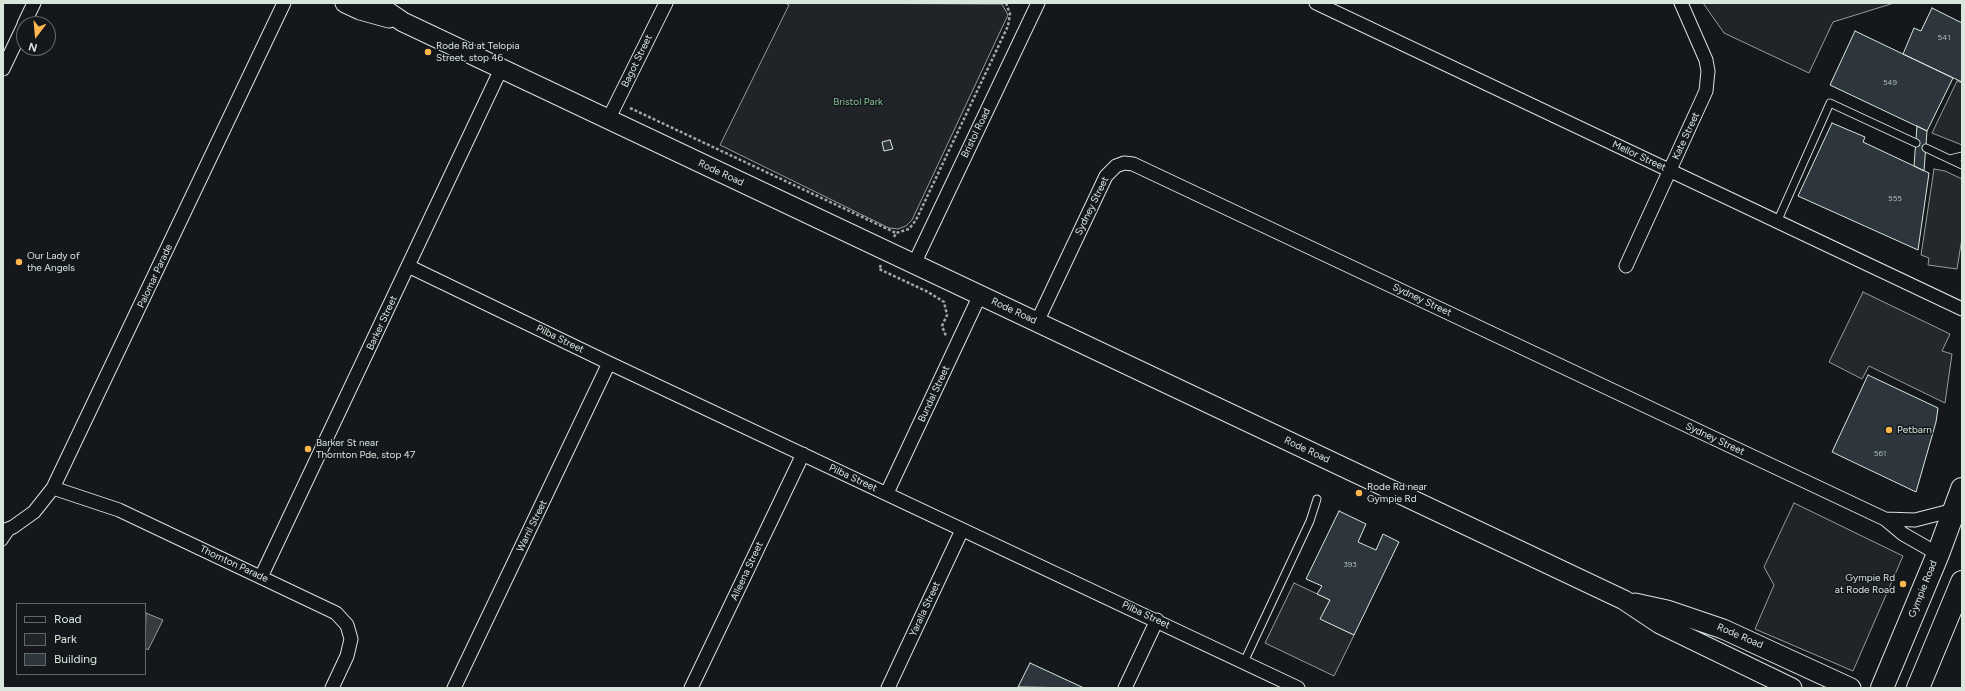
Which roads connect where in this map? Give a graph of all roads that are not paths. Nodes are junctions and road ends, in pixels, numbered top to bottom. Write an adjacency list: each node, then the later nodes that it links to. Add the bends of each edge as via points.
1 (34, 3): 8 (street)
2 (284, 3): 28 (street, Palomar Parade)
3 (666, 3): 12 (street, Bagot Street)
4 (1038, 3): 20 (street, Bristol Road)
5 (1316, 3): 18 (street, Mellor Street)
6 (1681, 3): 18 (street, Kate Street, via 1703,50 1708,82 1701,104)
7 (361, 5): 11 (main road, Rode Road, via 403,22)
8 (28, 16)
9 (16, 41): 10 (street)
10 (3, 69)
11 (501, 69): 12 (main road, Rode Road); 21 (street, Barker Street)
12 (608, 120): 20 (main road, Rode Road)
13 (1916, 143): 19 (lane, via 1830,103)
14 (1926, 148): 16 (lane)
15 (1962, 156): 16 (lane)
16 (1950, 159): 17 (lane)
17 (1962, 165)
18 (1670, 171): 19 (street, Mellor Street); 22 (street, Kate Street)
19 (1777, 222): 24 (street, Mellor Street)
20 (914, 264): 23 (main road, Rode Road)
21 (408, 266): 26 (street, Pilba Street); 38 (street, Barker Street)
22 (1626, 266)
23 (980, 295): 25 (main road, Rode Road); 30 (street, Bundal Street)
24 (1962, 309)
25 (1037, 322): 33 (street, Sydney Street, via 1106,176 1116,166 1124,163 1133,164); 40 (main road, Rode Road)
26 (609, 363): 27 (street, Pilba Street); 44 (street, Warril Street)
27 (802, 454): 30 (street, Pilba Street); 45 (street, Alleena Street)
28 (54, 488): 34 (street, Palomar Parade, via 34,512); 38 (street, Thornton Parade, via 119,510)
29 (1962, 489): 32 (highway, Gympie Road)
30 (887, 494): 35 (street, Pilba Street)
31 (1317, 499): 42 (lane, via 1310,521)
32 (1954, 510): 33 (street, Sydney Street, via 1924,519); 37 (highway, Gympie Road)
33 (1885, 519): 37 (street, Sydney Street, via 1903,534)
34 (8, 529): 36 (lane)
35 (962, 530): 41 (street, Pilba Street); 46 (street, Yaralla Street)
36 (3, 542)
37 (1938, 554): 51 (highway, Gympie Road)
38 (261, 577): 43 (street, Thornton Parade, via 330,609 347,625 351,639 350,647)
39 (1962, 585): 52 (highway)
40 (1624, 600): 49 (main road, Rode Road, via 1660,624); 50 (main road, Rode Road, via 1667,610 1724,629)
41 (1157, 620): 42 (street, Pilba Street); 47 (street)
42 (1244, 662): 48 (street, Pilba Street)
43 (332, 688)
44 (454, 688)
45 (691, 688)
46 (888, 688)
47 (1125, 688)
48 (1298, 688)
49 (1792, 688)
50 (1851, 688)
51 (1882, 688)
52 (1918, 688)

